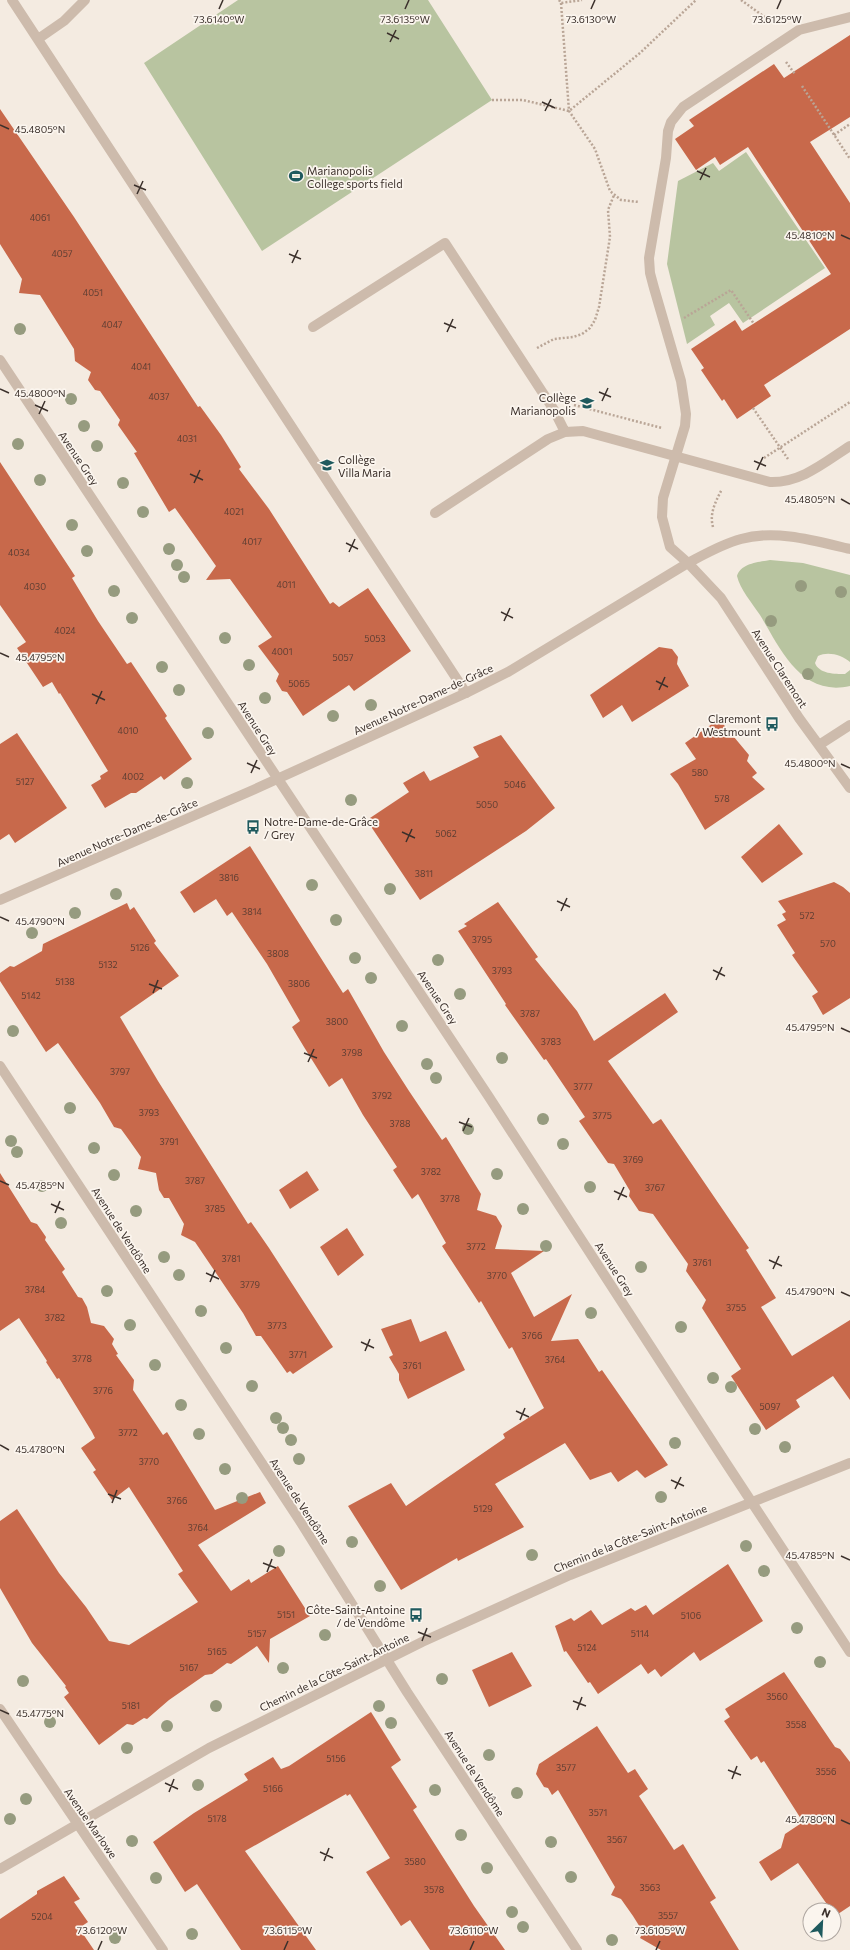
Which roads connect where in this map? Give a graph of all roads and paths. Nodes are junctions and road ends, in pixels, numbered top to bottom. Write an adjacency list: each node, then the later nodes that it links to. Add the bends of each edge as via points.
1 (12, 0): 9 (street)
2 (85, 0): 9 (street)
3 (582, 0): 6 (path)
4 (696, 0): 14 (path, via 640,53)
5 (740, 0): 8 (path)
6 (560, 2): 14 (path)
7 (850, 17): 32 (street, Avenue Claremont, via 799,30 683,107 671,122 649,258 652,281 685,401 685,426)
8 (773, 23)
9 (38, 39): 39 (street)
10 (783, 57): 11 (path)
11 (795, 74)
12 (802, 86): 16 (path)
13 (492, 100): 14 (path, via 523,100)
14 (568, 111): 18 (path, via 595,149 607,185)
15 (850, 124): 16 (path)
16 (834, 135): 17 (path)
17 (850, 159)
18 (614, 195): 19 (path, via 621,200); 23 (path, via 608,210 610,237 595,320 582,334 554,339)
19 (646, 203)
20 (678, 321): 21 (path, via 731,290)
21 (754, 324)
22 (313, 327): 29 (street, via 445,243 554,410)
23 (536, 348)
24 (0, 360): 42 (street, Avenue Grey)
25 (850, 402): 31 (path)
26 (586, 408): 28 (path)
27 (754, 408): 31 (path)
28 (662, 428)
29 (565, 432): 32 (street, via 583,431); 35 (street, via 548,439)
30 (850, 446): 32 (street, via 812,471 796,479 779,482 758,480)
31 (781, 448): 33 (path, via 765,459)
32 (676, 456): 38 (street, Avenue Claremont, via 663,498 662,517 670,547)
33 (758, 457)
34 (723, 486): 36 (path, via 712,515)
35 (436, 513)
36 (714, 532)
37 (850, 549): 38 (street, Avenue Notre-Dame-de-Grâce, via 792,537 750,537 720,547)
38 (688, 564): 39 (street, Avenue Notre-Dame-de-Grâce, via 508,672); 41 (street, Avenue Claremont, via 721,598)
39 (466, 693): 42 (street, Avenue Notre-Dame-de-Grâce)
40 (850, 725): 41 (street)
41 (819, 745): 43 (street, Avenue Claremont)
42 (277, 779): 44 (street, Avenue Notre-Dame-de-Grâce); 47 (street, Avenue Grey, via 489,1097)
43 (850, 788)
44 (0, 900)
45 (0, 1066): 49 (street, Avenue de Vendôme, via 300,1521)
46 (850, 1463): 47 (street, Chemin de la Côte-Saint-Antoine)
47 (753, 1503): 48 (street, Avenue Grey); 49 (street, Chemin de la Côte-Saint-Antoine, via 629,1550 531,1591)
48 (850, 1652)
49 (387, 1660): 51 (street, Chemin de la Côte-Saint-Antoine, via 209,1748); 54 (street, Avenue de Vendôme)
50 (0, 1710): 51 (street, Avenue Marlowe)
51 (78, 1825): 52 (street, Chemin de la Côte-Saint-Antoine); 53 (street, Avenue Marlowe)
52 (0, 1869)
53 (163, 1950)
54 (577, 1950)

